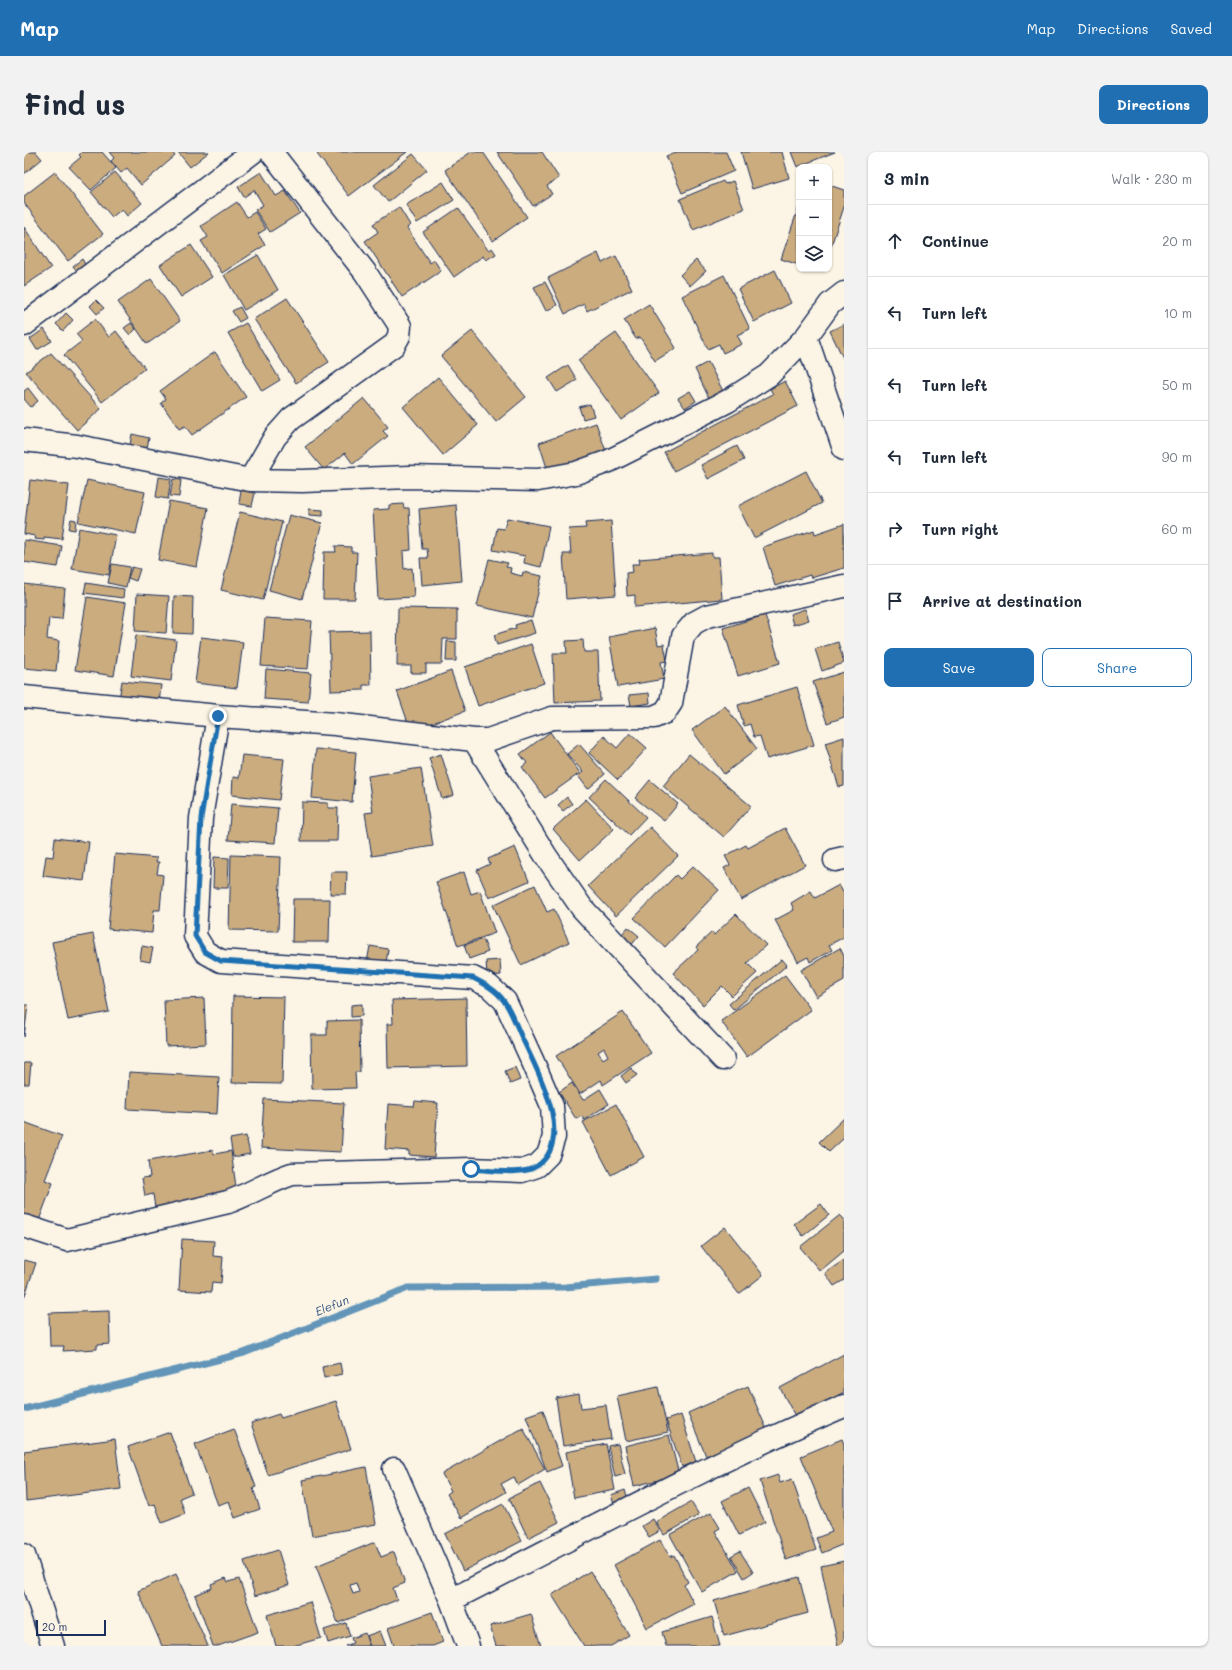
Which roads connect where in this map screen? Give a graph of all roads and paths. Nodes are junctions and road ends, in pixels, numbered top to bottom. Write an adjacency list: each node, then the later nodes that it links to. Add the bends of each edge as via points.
1 (253, 152): 4 (street)
2 (271, 152): 8 (street, via 365,272 400,326 399,336 394,345 291,419 275,437)
3 (844, 293): 5 (street, via 830,304)
4 (24, 325)
5 (806, 337): 7 (street); 8 (street, via 769,375 728,401 610,462 576,473 538,480 410,477)
6 (24, 440): 8 (street, via 77,446)
7 (844, 449)
8 (250, 480)
9 (844, 586): 12 (street, via 707,616 694,623 683,636 671,703 665,712 654,717 552,718 488,740)
10 (24, 697): 11 (street)
11 (218, 716): 12 (street, via 335,724); 14 (street, via 201,818 195,936 205,952 221,961 473,978 489,986 504,1001 552,1106 554,1138 548,1154 537,1166 522,1171 471,1169 292,1174 272,1181 249,1195 228,1202 67,1240)
12 (474, 740): 13 (street, via 546,856 582,908)
13 (723, 1059)
14 (24, 1226)
15 (844, 1406): 18 (street, via 767,1441)
16 (394, 1469): 18 (street)
17 (24, 1555): 19 (street)
18 (451, 1600): 20 (street)
19 (53, 1646)
20 (468, 1646)

